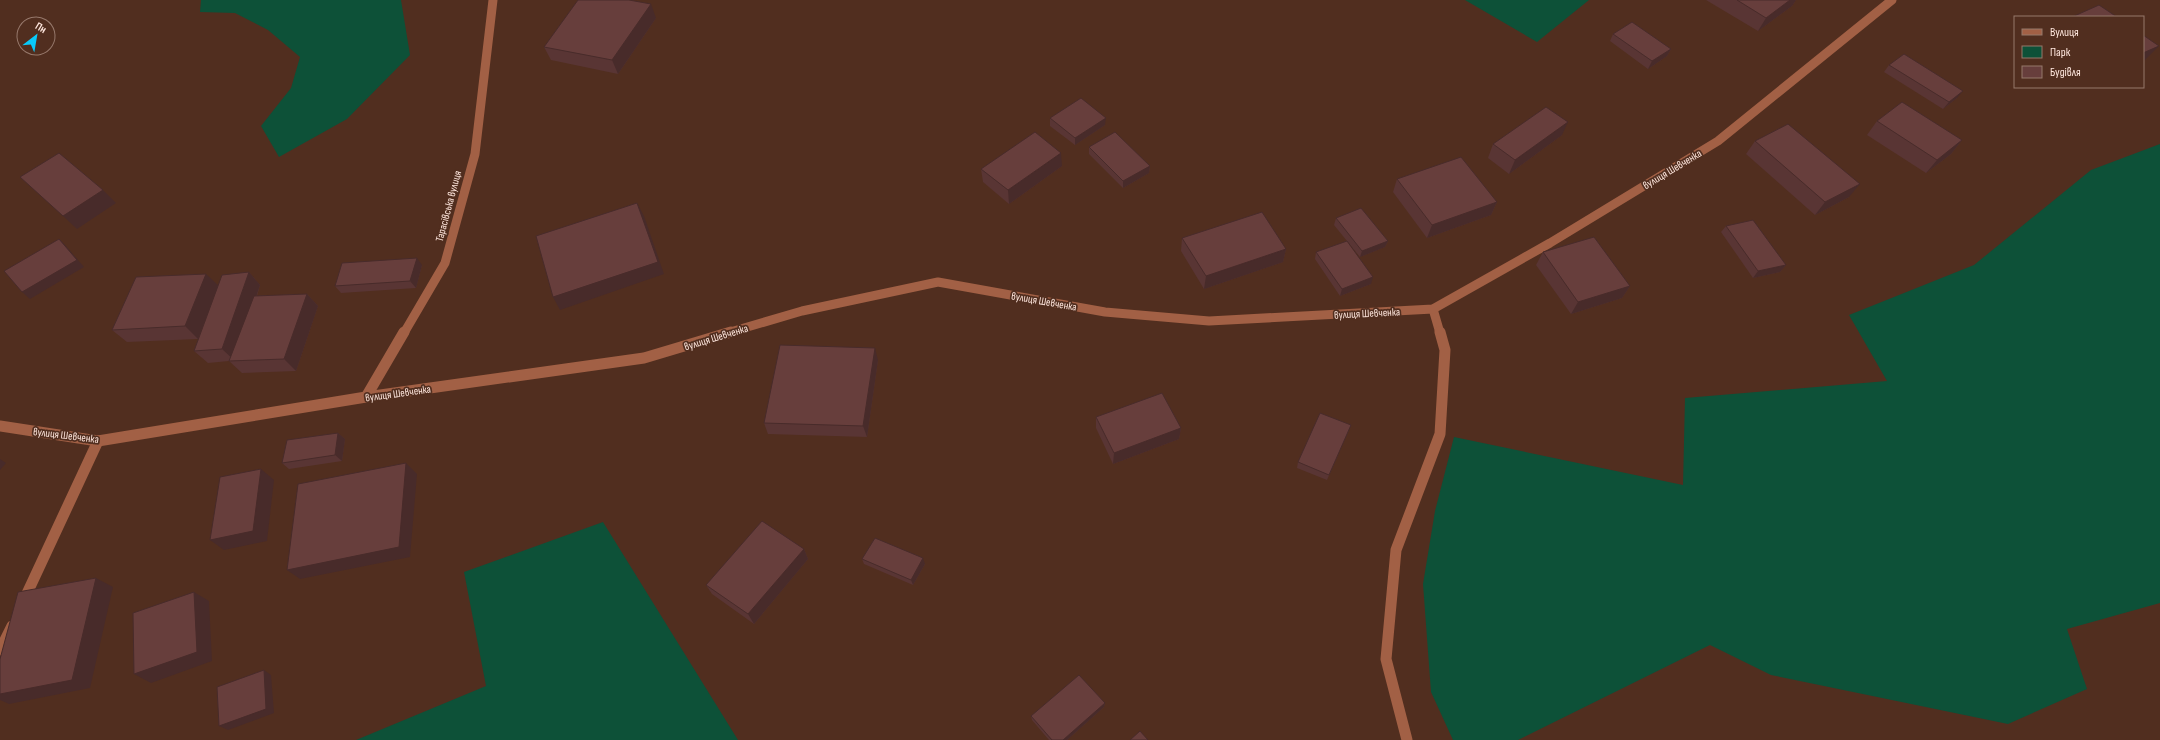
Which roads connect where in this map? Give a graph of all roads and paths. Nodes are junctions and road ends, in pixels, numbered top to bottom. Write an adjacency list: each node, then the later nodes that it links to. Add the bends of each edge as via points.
1 (493, 0): 4 (street, Тарасівська вулиця, via 475,154 445,263)
2 (1892, 0): 3 (street, вулиця Шевченка, via 1718,141 1550,243)
3 (1433, 309): 4 (street, вулиця Шевченка, via 1209,321 1105,312 938,282 802,311 644,358); 8 (street, via 1445,350 1440,434 1396,550 1386,659)
4 (366, 397): 6 (street, вулиця Шевченка)
5 (0, 426): 6 (street, вулиця Шевченка)
6 (98, 441): 7 (street)
7 (0, 650)
8 (1407, 740)

